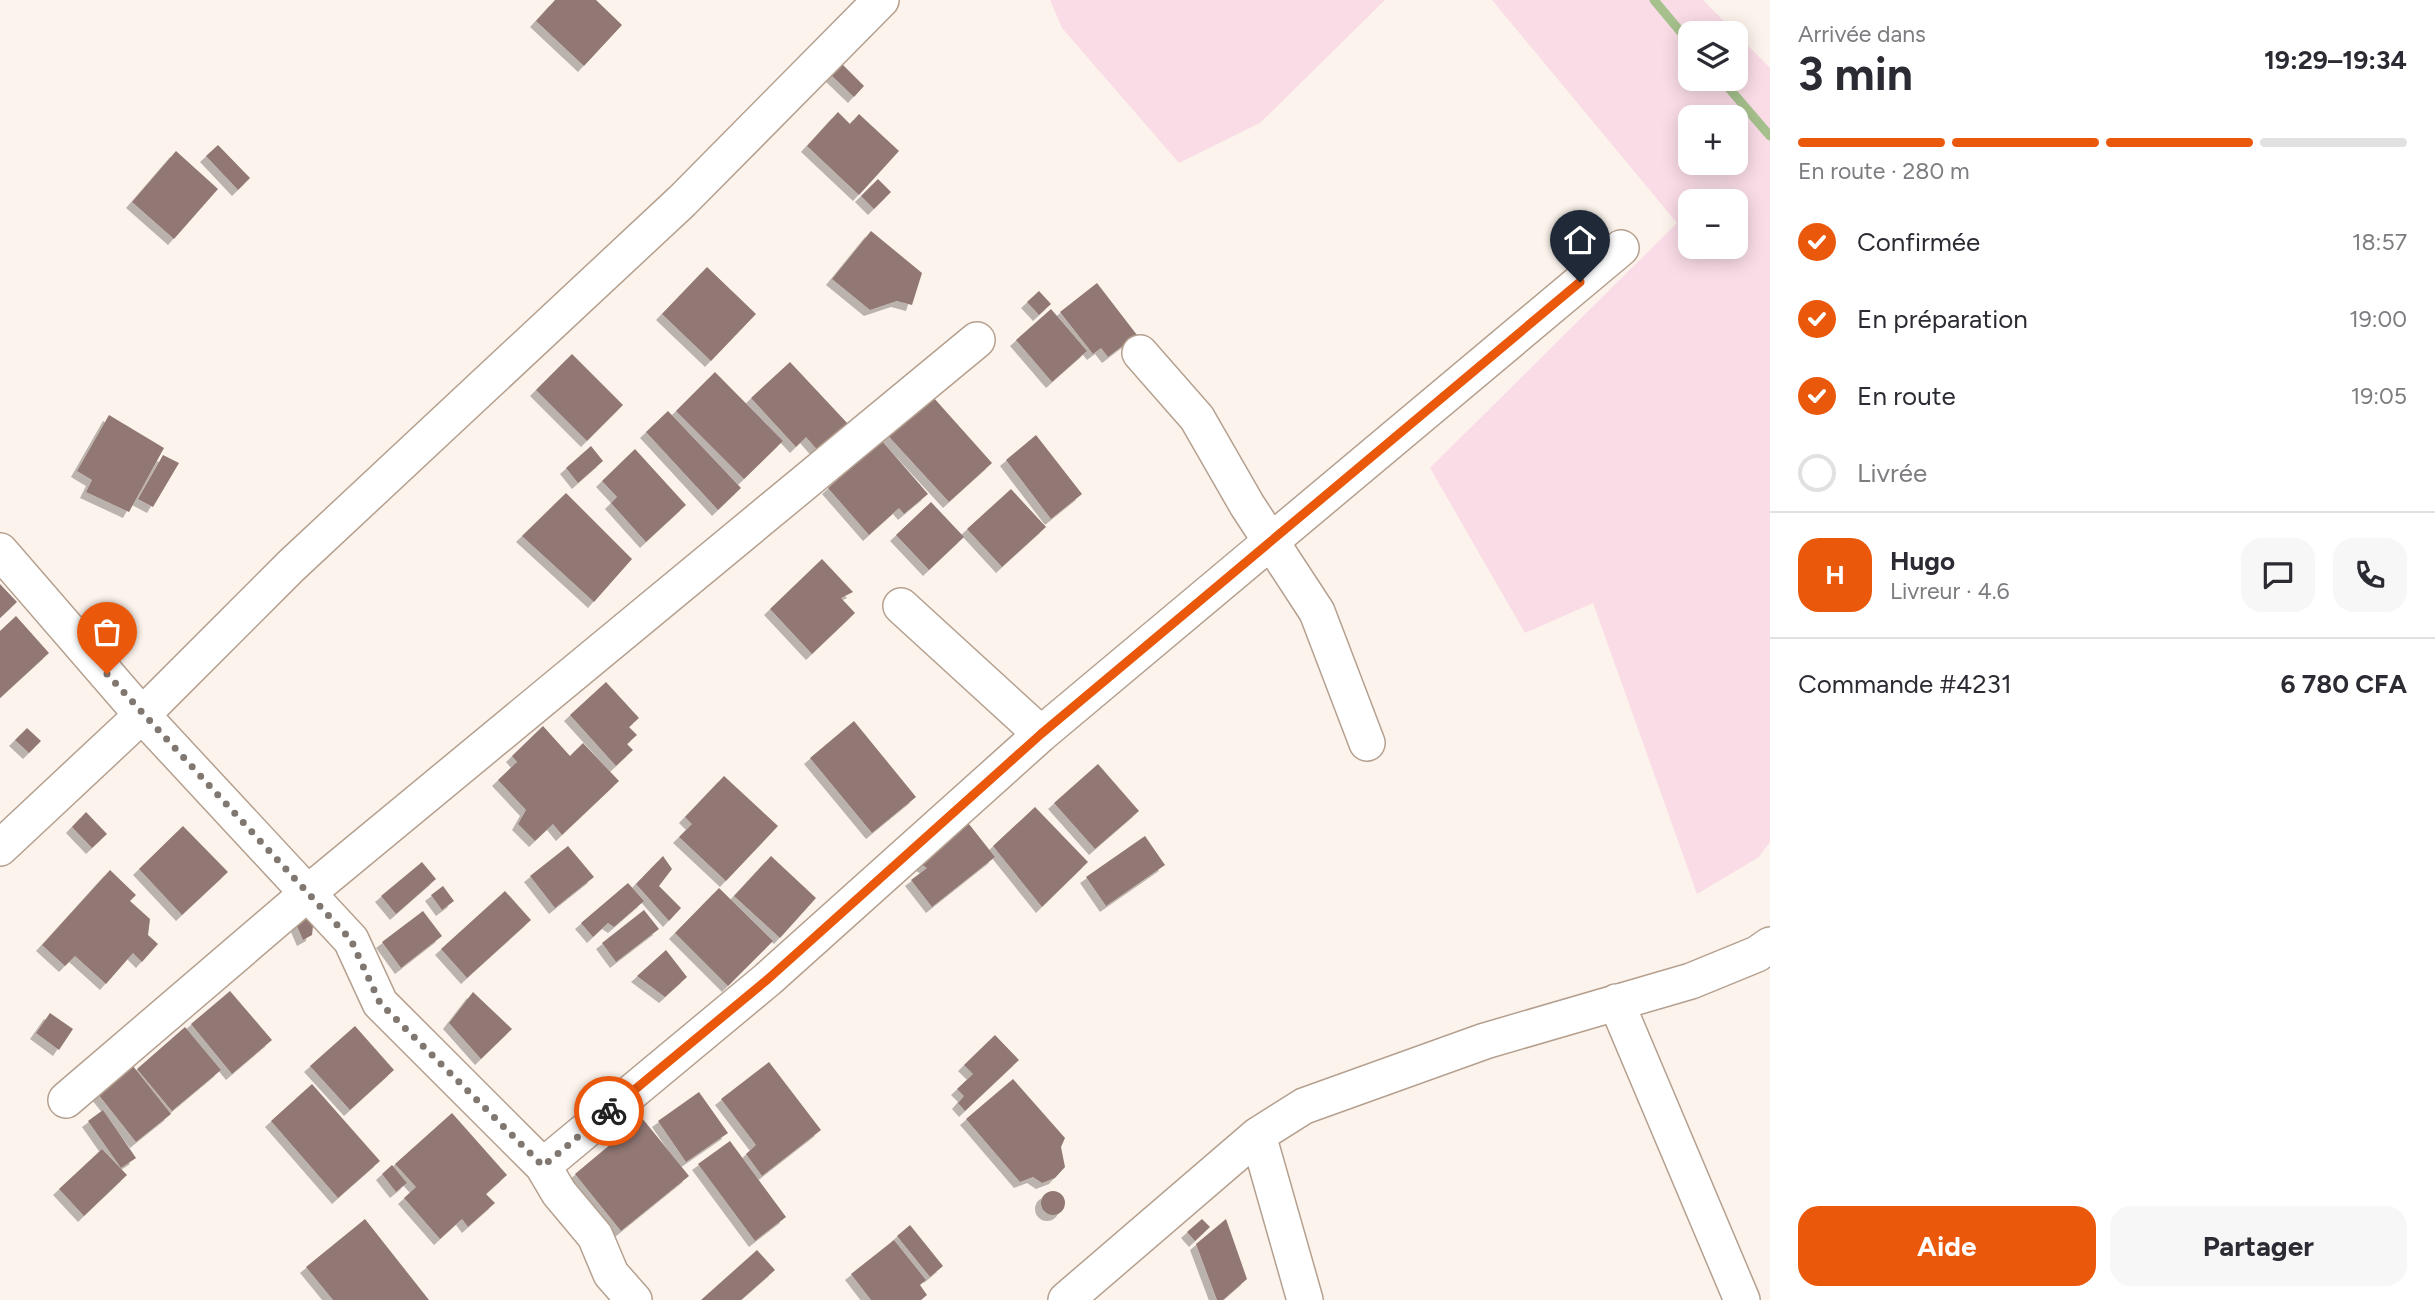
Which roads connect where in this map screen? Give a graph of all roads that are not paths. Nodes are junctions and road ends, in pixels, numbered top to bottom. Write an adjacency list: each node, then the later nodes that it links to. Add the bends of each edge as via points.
1 (881, 0): 8 (street, via 682,201 291,566)
2 (1621, 248): 5 (street)
3 (977, 340): 12 (street)
4 (1140, 353): 5 (street, via 1197,418)
5 (1272, 542): 9 (street); 10 (street, via 1317,612)
6 (0, 551): 8 (street)
7 (901, 606): 9 (street)
8 (142, 715): 11 (street); 12 (street)
9 (1041, 734): 17 (street, via 768,979)
10 (1367, 743)
11 (0, 848)
12 (309, 892): 15 (street); 17 (street, via 351,940 380,1003)
13 (1770, 945): 14 (street, via 1691,981)
14 (1616, 1002): 16 (street, via 1485,1041 1304,1106); 21 (street)
15 (66, 1100)
16 (1258, 1135): 19 (street); 20 (street)
17 (543, 1166): 18 (street, via 595,1236 611,1273)
18 (634, 1300)
19 (1066, 1300)
20 (1305, 1300)
21 (1742, 1300)

